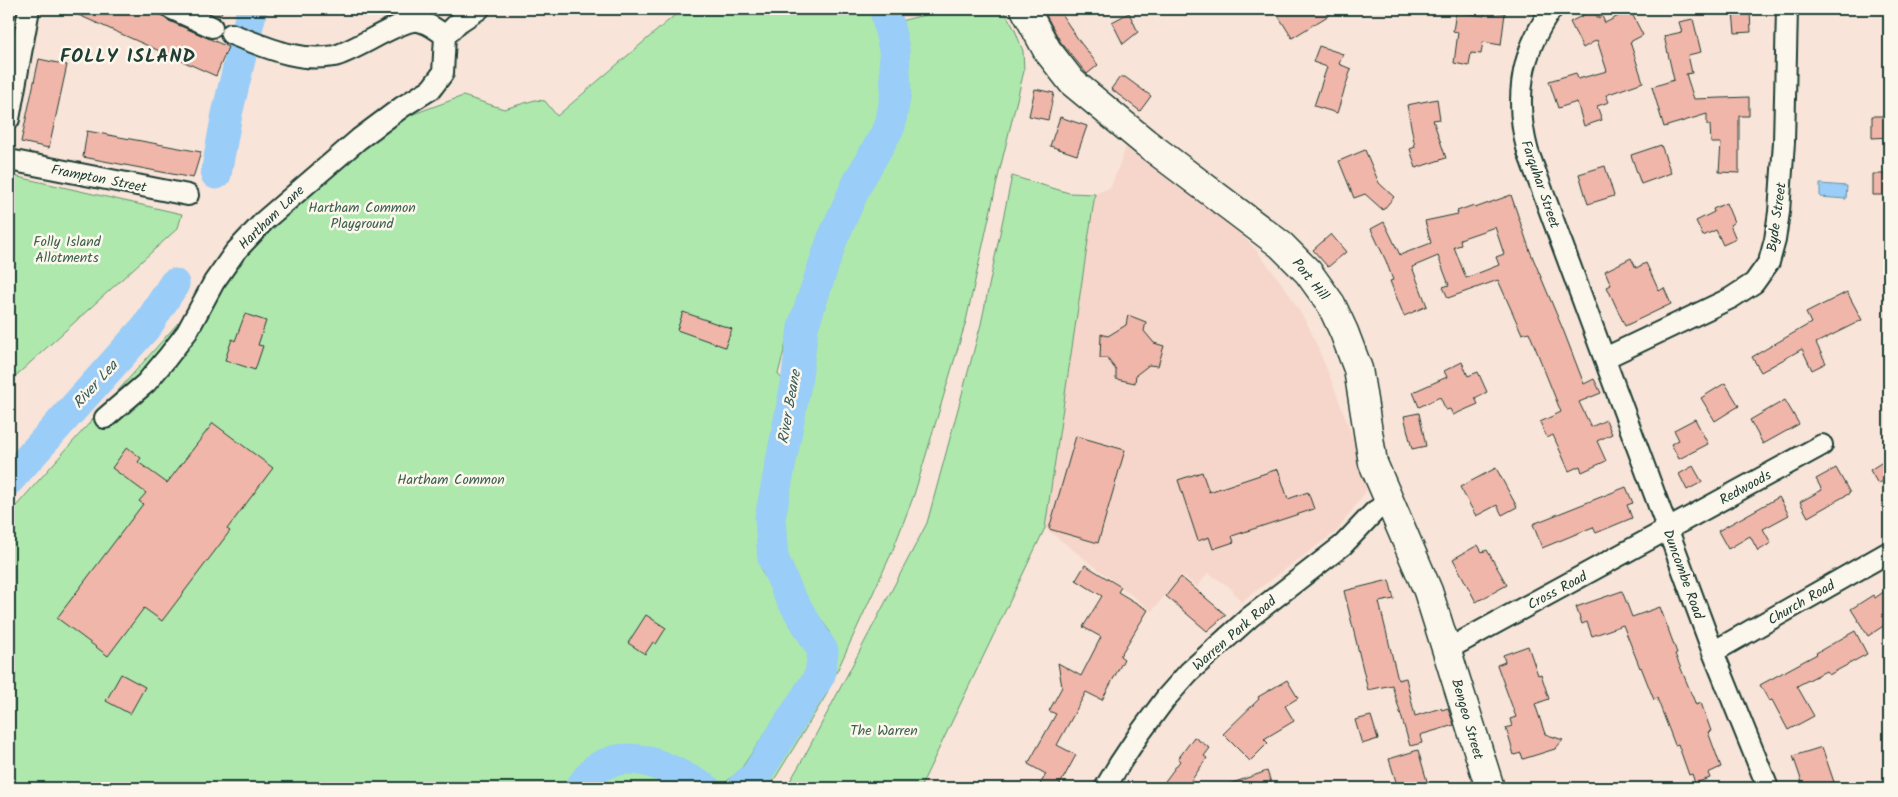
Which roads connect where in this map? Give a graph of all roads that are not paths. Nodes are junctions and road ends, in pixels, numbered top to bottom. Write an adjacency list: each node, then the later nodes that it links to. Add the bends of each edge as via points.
1 (29, 9): 8 (street)
2 (172, 9): 7 (street, via 262,46 302,58 334,56 394,27 416,21 434,26)
3 (479, 9): 7 (street, via 458,22)
4 (1025, 9): 14 (main road, Port Hill, via 1047,50 1072,82 1281,245 1308,272 1331,304 1358,369 1373,463)
5 (1552, 9): 11 (street, Farquhar Street, via 1526,56 1520,99 1523,133 1539,185)
6 (1787, 9): 11 (street, Byde Street, via 1782,177 1778,221 1769,262 1754,283 1731,298)
7 (445, 36): 12 (street, Hartham Lane, via 443,74 431,89 359,139 265,220 234,252 187,332 167,358 146,382)
8 (9, 119)
9 (9, 160): 10 (street, Frampton Street)
10 (188, 195)
11 (1604, 358): 15 (street, Duncombe Road)
12 (105, 418)
13 (1822, 445): 15 (street, Redwoods)
14 (1390, 503): 17 (main road, Port Hill, via 1428,591); 19 (street, Warren Park Road, via 1375,511 1343,545 1250,616 1189,672 1140,734)
15 (1667, 530): 17 (street, Cross Road); 18 (street, Duncombe Road)
16 (1889, 552): 18 (street, Church Road)
17 (1448, 649): 20 (main road, Bengeo Street)
18 (1713, 652): 21 (street, Duncombe Road)
19 (1106, 788)
20 (1490, 788)
21 (1768, 788)

